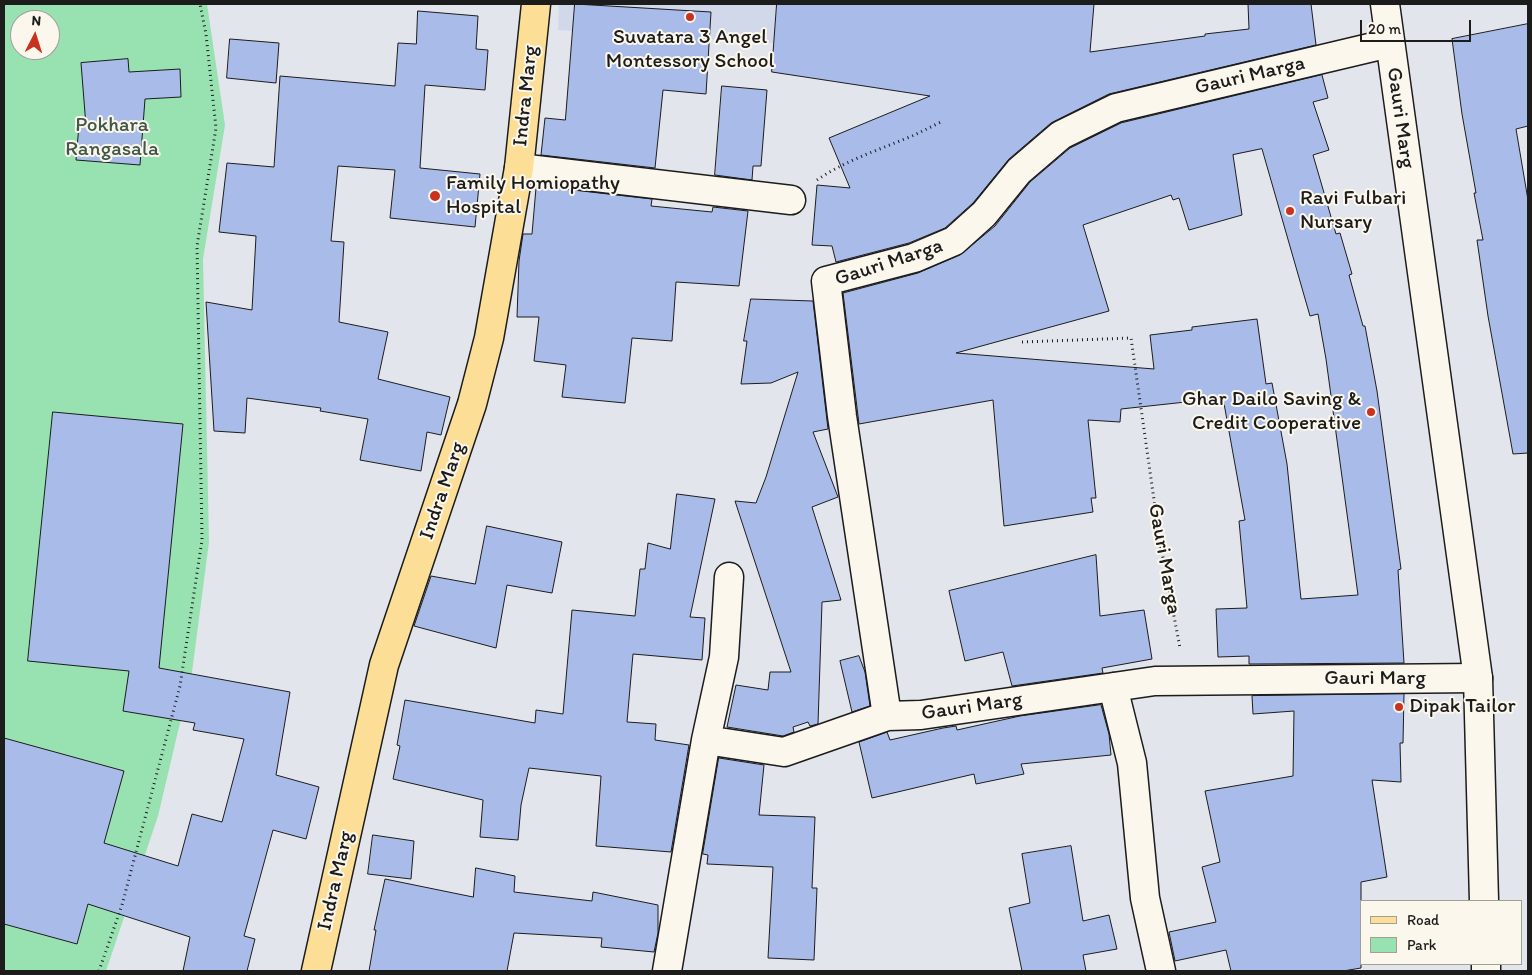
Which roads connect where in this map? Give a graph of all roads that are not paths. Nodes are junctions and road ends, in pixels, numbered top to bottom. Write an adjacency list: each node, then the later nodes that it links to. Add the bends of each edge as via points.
1 (536, 4): 4 (main road, Indra Marg)
2 (1385, 4): 3 (street, Gauri Marg)
3 (1390, 43): 7 (street, Gauri Marg); 9 (street, Gauri Marga, via 1116,108 1061,135 1019,170 984,214 954,241 914,258 826,281 842,416)
4 (519, 168): 5 (street); 12 (main road, Indra Marg, via 489,338 472,404 384,665)
5 (791, 200)
6 (729, 577): 10 (street, via 724,657)
7 (1478, 678): 8 (street, Gauri Marg, via 1186,680); 11 (street, Gauri Marg)
8 (1114, 687): 9 (street, Gauri Marg, via 921,715); 14 (street, via 1132,763 1145,898)
9 (887, 716): 10 (street, Gauri Marg, via 784,752)
10 (706, 740): 13 (street)
11 (1484, 900)
12 (316, 971)
13 (667, 971)
14 (1161, 971)

